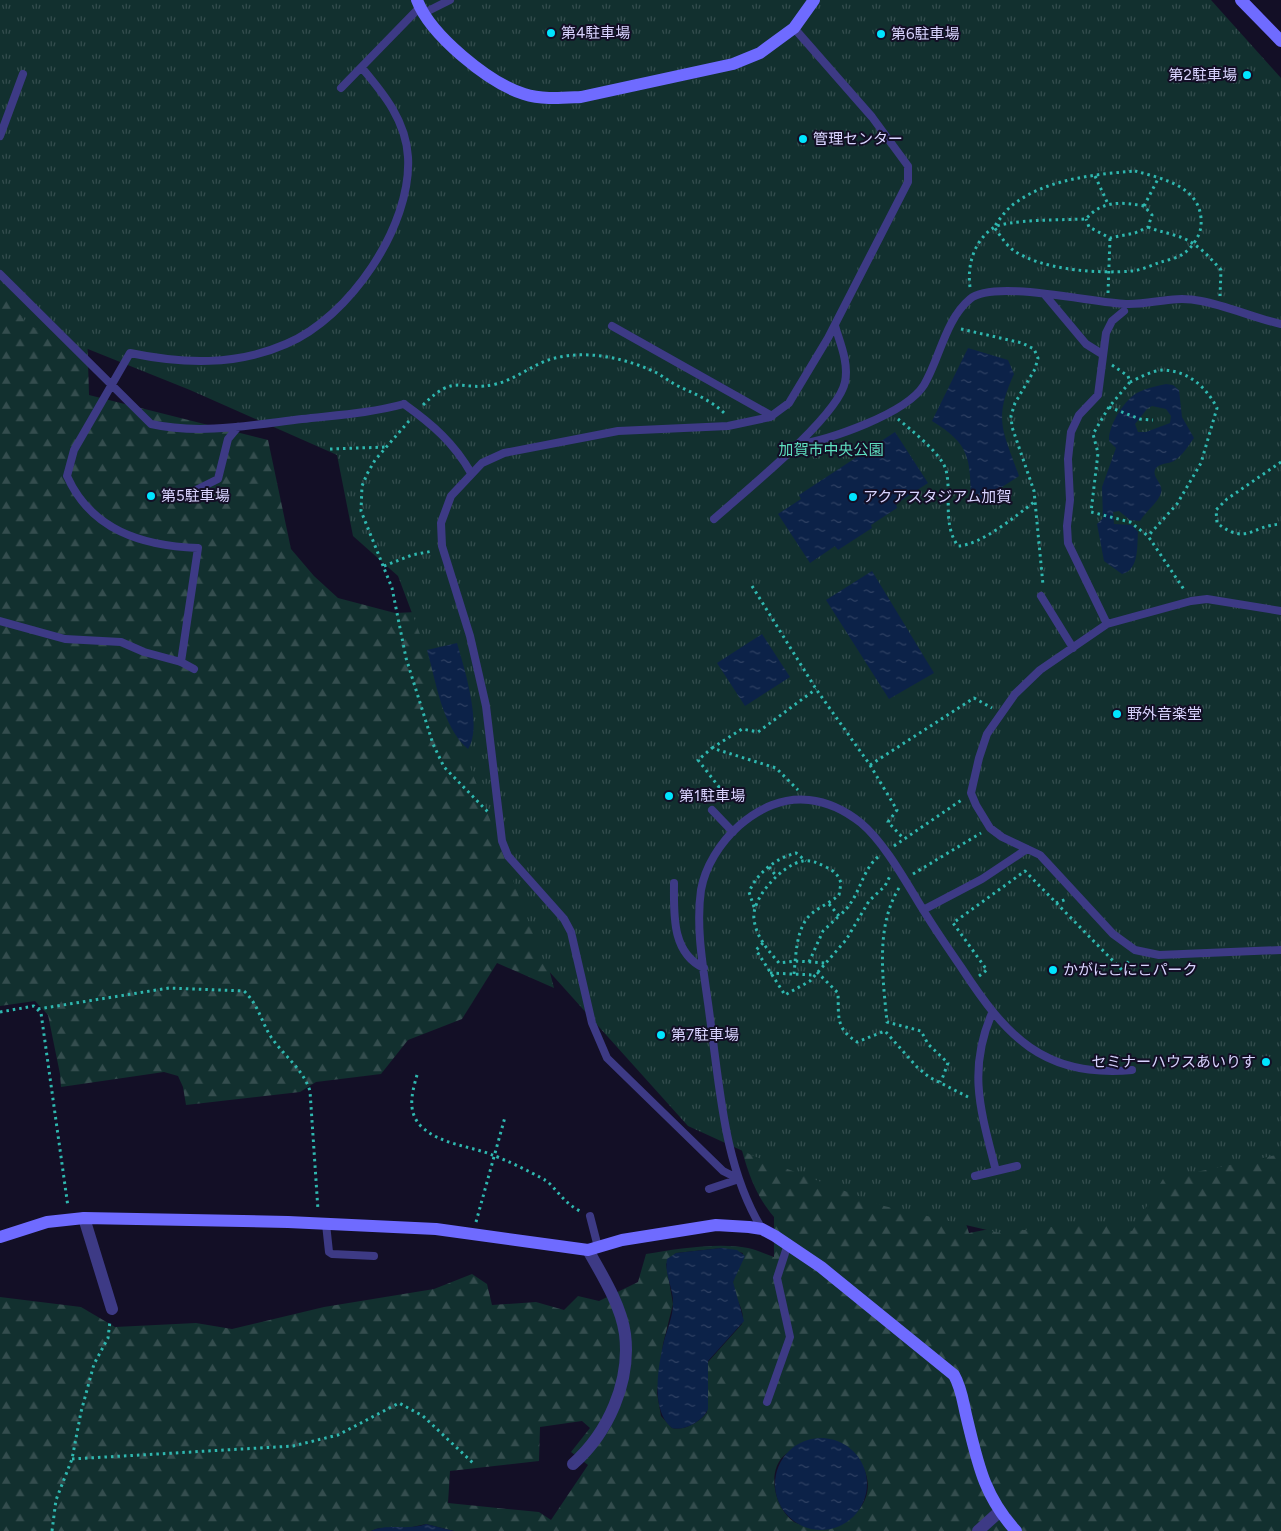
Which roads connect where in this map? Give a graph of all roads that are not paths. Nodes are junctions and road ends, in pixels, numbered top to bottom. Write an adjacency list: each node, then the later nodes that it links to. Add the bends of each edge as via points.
1 (450, 0): 4 (lane)
2 (814, 0): 5 (street)
3 (1242, 0): 6 (street)
4 (420, 7): 5 (street, via 440,34 492,79 541,98 581,97 733,64 760,54); 7 (lane)
5 (794, 28): 16 (lane, via 872,117 908,166 908,182)
6 (1281, 41)
7 (362, 68): 9 (lane); 18 (lane, via 390,100 401,126 408,156 404,203 394,229 357,287 320,324 288,344 235,359 202,362 169,361 130,353)
8 (22, 74): 10 (lane)
9 (341, 88)
10 (0, 136)
11 (0, 274): 18 (lane)
12 (1046, 295): 14 (lane, via 1127,304 1170,298 1201,301); 17 (lane, via 1086,344); 21 (lane, via 1009,290 971,298 951,325 923,386 909,401 891,414)
13 (1124, 311): 17 (lane, via 1112,321 1106,333)
14 (1281, 324)
15 (612, 326): 19 (lane)
16 (835, 326): 19 (lane, via 789,403); 21 (lane, via 846,365 845,383 811,431)
17 (1102, 355): 28 (lane, via 1098,395 1080,415 1071,432 1068,459 1070,500 1066,526 1068,543)
18 (112, 386): 20 (lane, via 151,424 176,429); 30 (lane, via 74,450 67,476 75,495 95,516 120,531 150,543 198,548)
19 (772, 416): 22 (lane, via 754,422 618,431 554,442 504,453 482,463)
20 (238, 427): 22 (lane, bridge, via 378,411 404,404 441,432); 23 (lane, via 228,439 218,479)
21 (796, 445): 24 (lane)
22 (471, 473): 44 (lane, via 451,496 441,523 442,548 470,636 484,697 493,753 498,822 508,856 564,919 571,932 592,1023 607,1058 722,1171)
23 (194, 491)
24 (714, 519)
25 (1041, 596): 29 (lane)
26 (1281, 611): 28 (lane, via 1215,600 1191,600)
27 (0, 621): 30 (lane, via 65,639 121,642)
28 (1107, 624): 29 (lane)
29 (1073, 648): 34 (lane, via 1040,670 1015,694 987,734 976,765 971,792 976,805 990,828)
30 (182, 662): 31 (lane)
31 (194, 669)
32 (712, 810): 33 (lane)
33 (733, 832): 36 (lane, via 762,810 782,803 807,799 826,804 862,824 905,879); 38 (lane, via 710,863 702,888 699,914)
34 (1027, 849): 36 (lane, via 982,879); 37 (lane, via 1040,855 1113,934 1135,950 1159,955)
35 (674, 883): 38 (lane, via 674,923 681,947 692,962)
36 (923, 910): 39 (lane)
37 (1281, 950)
38 (704, 968): 44 (lane, via 727,1134)
39 (992, 1013): 40 (lane, via 1032,1051 1057,1062 1092,1070); 42 (lane, via 978,1056 978,1102)
40 (1132, 1070)
41 (1017, 1166): 42 (lane)
42 (996, 1171): 43 (lane)
43 (976, 1176)
44 (739, 1179): 45 (lane); 49 (lane)
45 (710, 1189)
46 (590, 1216): 52 (lane)
47 (84, 1218): 48 (street); 50 (street, via 48,1222); 54 (street)
48 (322, 1223): 52 (street, via 436,1229); 53 (lane, via 332,1254)
49 (762, 1229): 51 (street); 52 (street, via 716,1225 622,1240)
50 (0, 1237)
51 (788, 1244): 55 (lane, via 777,1278 790,1337); 57 (street, via 821,1266 954,1375 962,1391 981,1472)
52 (593, 1249): 56 (street, via 625,1334 625,1362 622,1385 604,1427 590,1449)
53 (374, 1256)
54 (112, 1309)
55 (767, 1402)
56 (573, 1464)
57 (999, 1512): 58 (street); 59 (street)
58 (978, 1531)
59 (1016, 1531)

